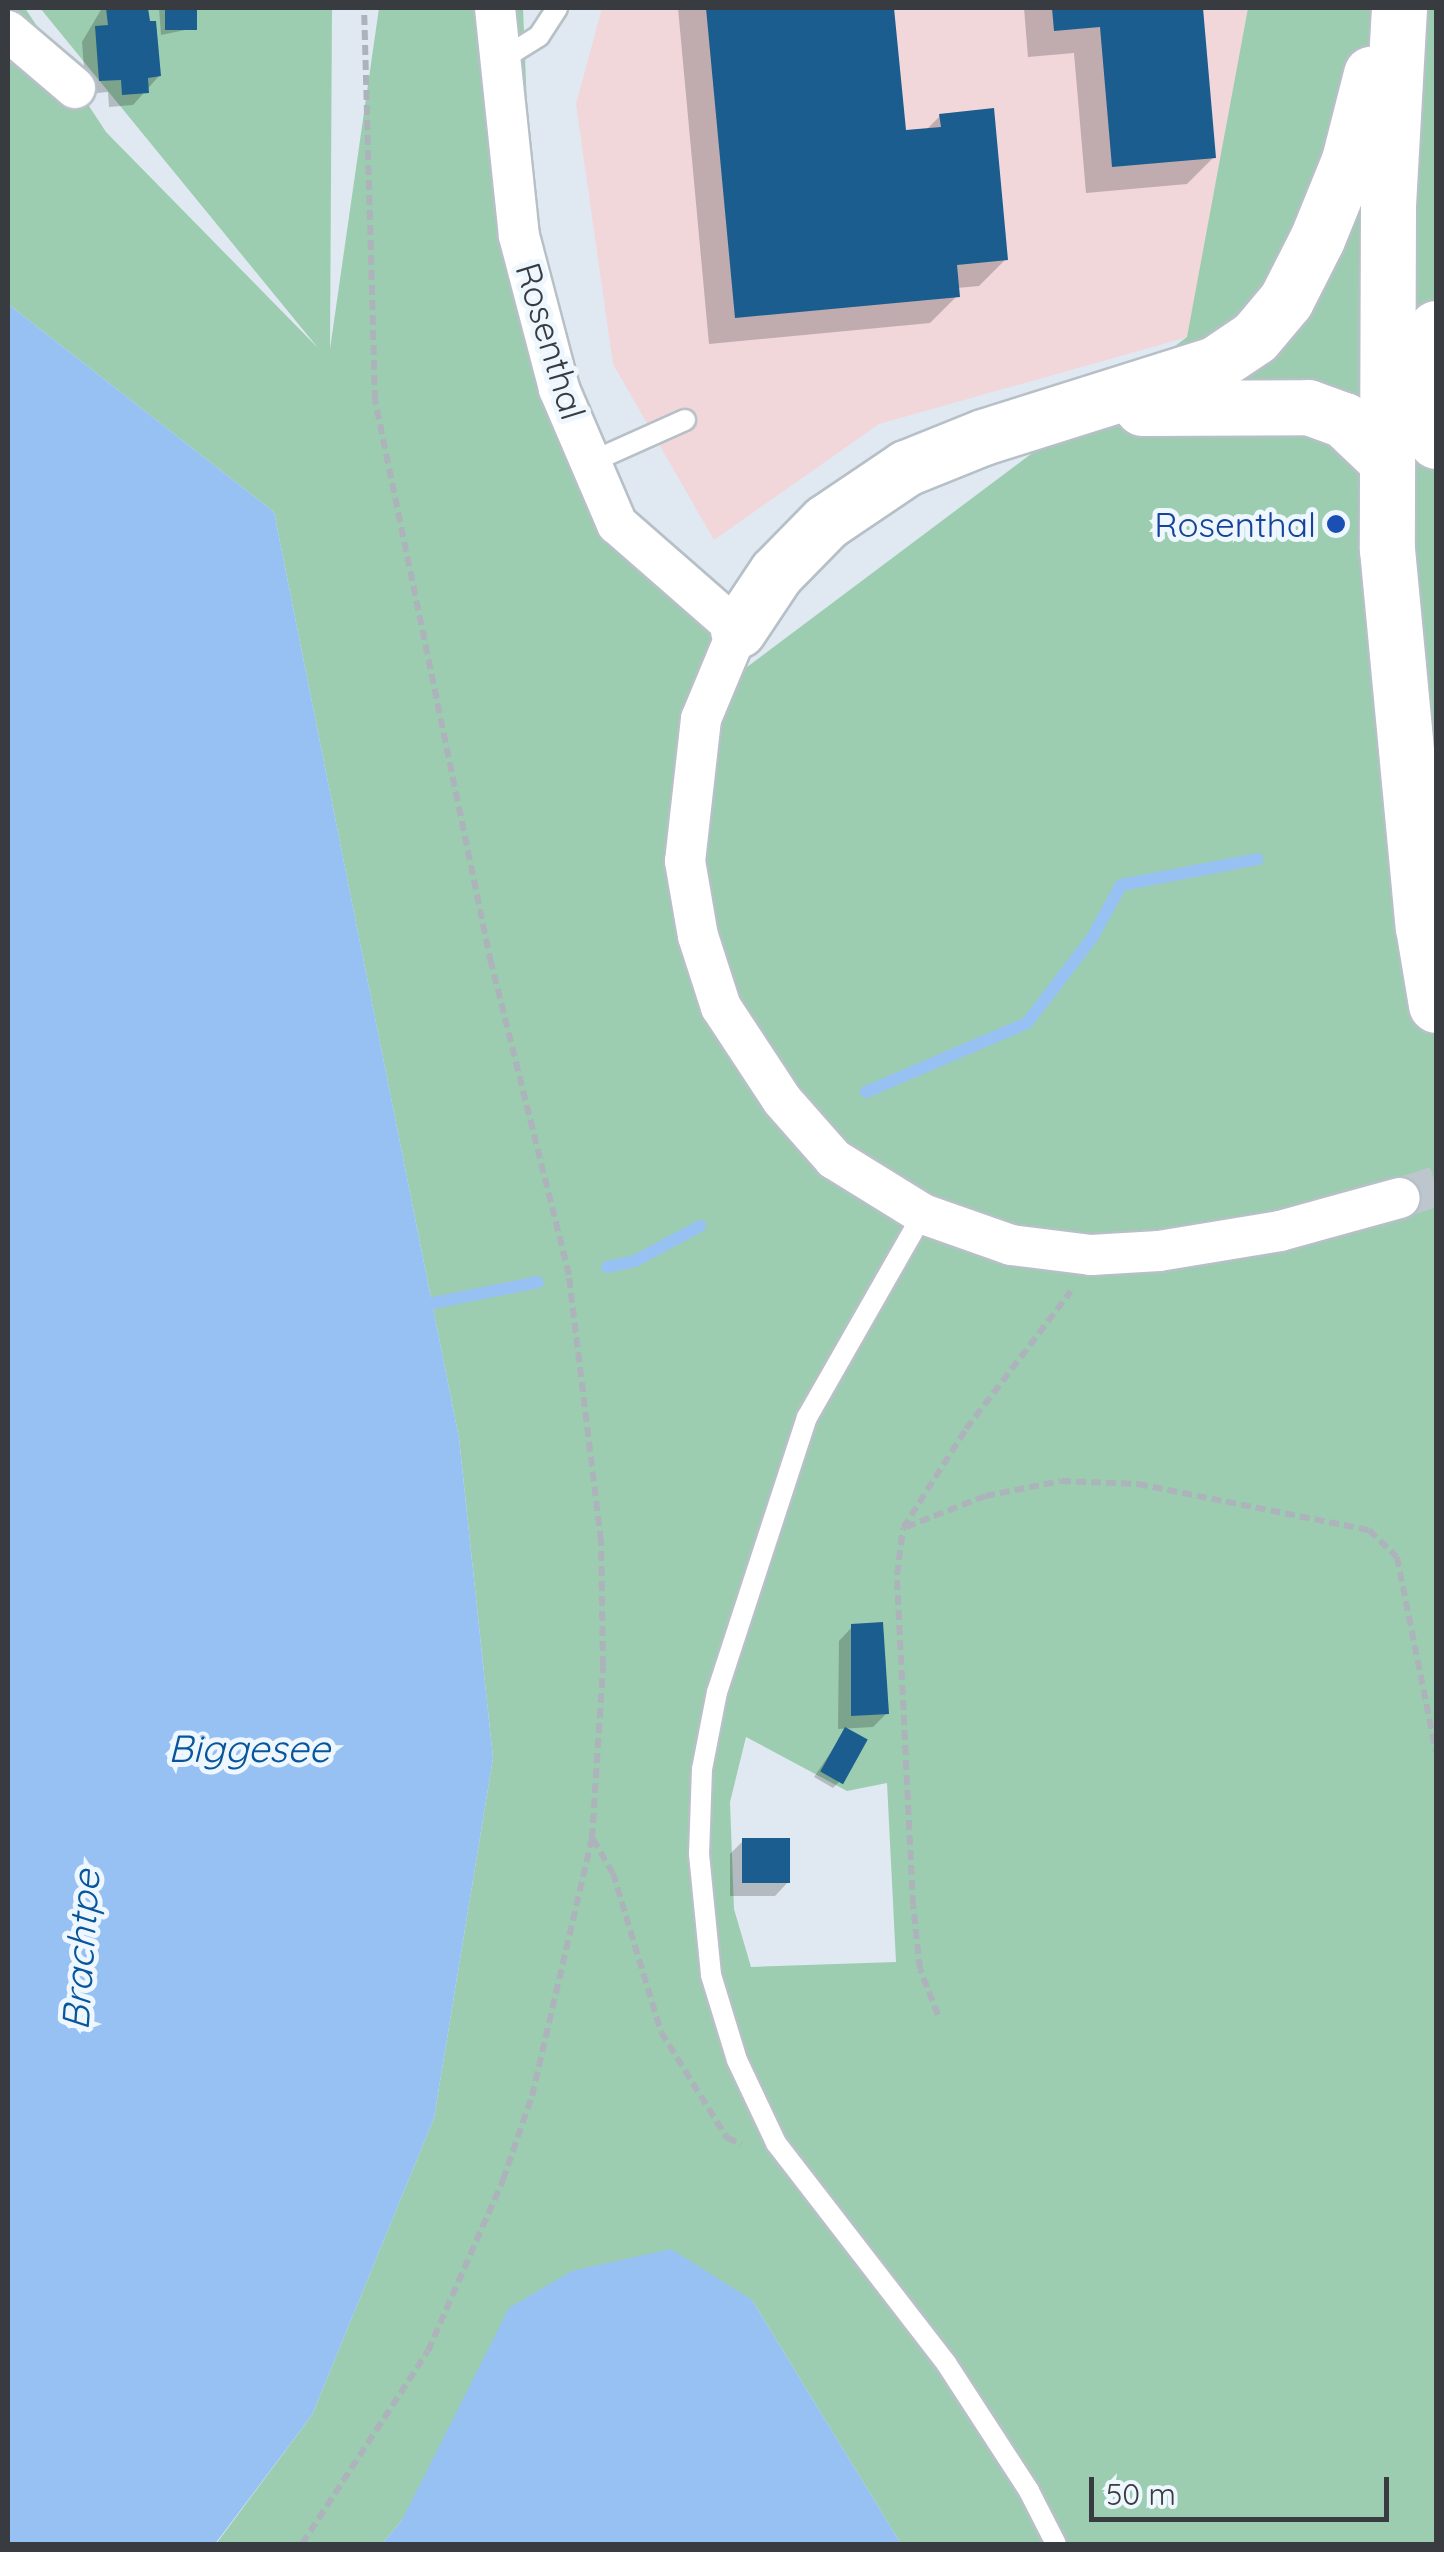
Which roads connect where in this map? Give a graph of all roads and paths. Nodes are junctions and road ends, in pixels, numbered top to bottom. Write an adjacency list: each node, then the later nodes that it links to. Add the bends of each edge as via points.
1 (364, 8): 23 (path, via 375,400 491,963 570,1275 587,1398 602,1595)
2 (495, 8): 7 (street, Rosenthal)
3 (557, 8): 7 (lane, via 540,36 515,51)
4 (1388, 8): 11 (main road, via 1349,160 1286,300 1255,337 1216,364)
5 (1399, 8): 14 (main road)
6 (8, 31): 8 (street)
7 (496, 52): 15 (street, Rosenthal, via 519,236 559,389)
8 (74, 88)
9 (1436, 328): 10 (main road)
10 (1436, 341): 13 (main road)
11 (1074, 411): 14 (main road, via 1254,402 1308,407 1344,420); 16 (main road, via 982,437 862,494 776,572)
12 (685, 420): 15 (lane)
13 (1436, 441)
14 (1384, 459): 17 (main road, via 1399,711)
15 (590, 462): 16 (street, Rosenthal, via 618,524)
16 (738, 630): 19 (street, via 701,719 685,818 698,936 721,1007 782,1100 834,1158)
17 (1436, 1005)
18 (1400, 1198): 20 (street, via 1280,1231)
19 (923, 1214): 20 (street, via 1011,1246); 25 (lane, via 807,1417 717,1692 702,1769 699,1854 711,1976 737,2060)
20 (1091, 1255): 21 (path, via 1058,1315 966,1428)
21 (903, 1528): 22 (path, via 985,1496 1061,1481 1138,1484 1369,1530 1398,1557); 24 (path, via 898,1575 913,1906 920,1969)
22 (1436, 1752)
23 (592, 1838): 25 (path, via 613,1873 661,2032 695,2093 727,2138 750,2147); 26 (path, via 532,2096 471,2261 428,2351)
24 (938, 2015)
25 (776, 2143): 27 (lane, via 946,2362 1030,2491)
26 (302, 2544)
27 (1056, 2544)

